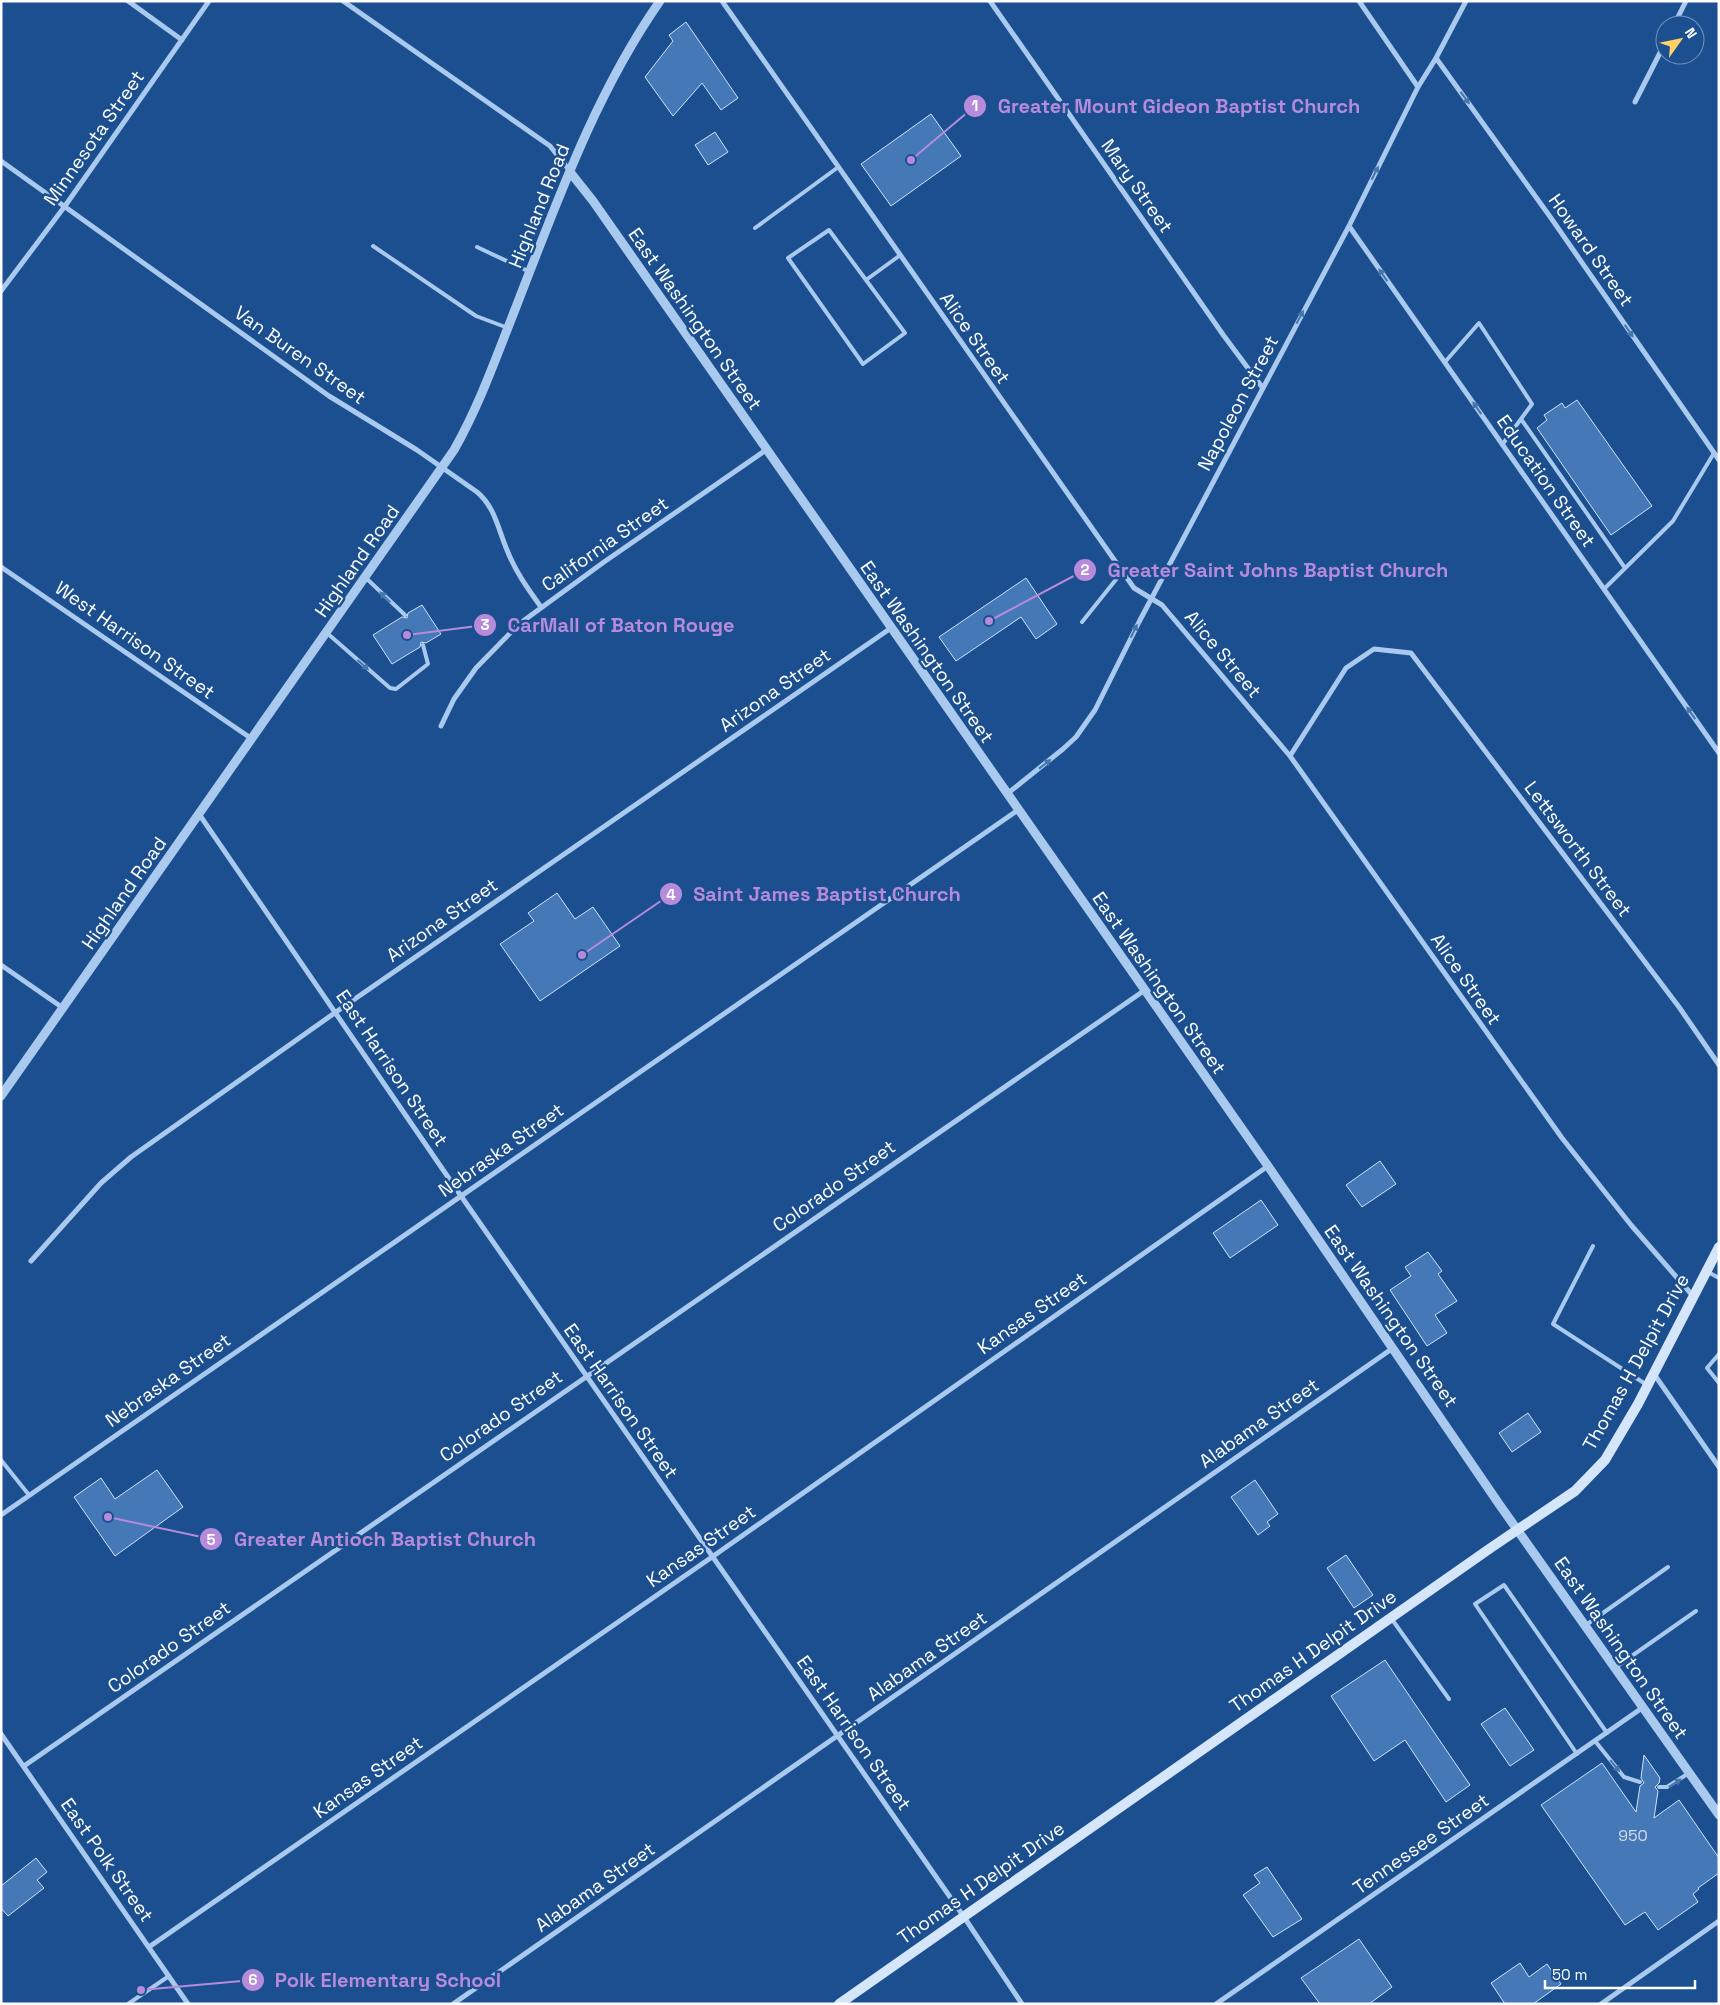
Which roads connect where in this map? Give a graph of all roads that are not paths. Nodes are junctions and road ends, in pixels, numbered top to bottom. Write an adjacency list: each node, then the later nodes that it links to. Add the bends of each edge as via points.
1 (128, 1): 11 (street)
2 (209, 1): 11 (street, Minnesota Street)
3 (343, 1): 18 (street, via 550,146)
4 (660, 1): 18 (street, Highland Road, via 608,86)
5 (722, 1): 17 (street, Alice Street)
6 (990, 1): 30 (street, Mary Street)
7 (1359, 1): 14 (street)
8 (1466, 1): 12 (street, Napoleon Street)
9 (1686, 1): 10 (street)
10 (1679, 15)
11 (182, 40): 19 (street, Minnesota Street)
12 (1436, 58): 14 (street, Napoleon Street); 34 (street, Howard Street, one-way to 34)
13 (1655, 63): 15 (street)
14 (1418, 87): 20 (street, Napoleon Street, one-way to 14)
15 (1635, 102)
16 (1, 161): 19 (street, Van Buren Street)
17 (837, 168): 21 (lane); 24 (street, Alice Street)
18 (570, 172): 25 (street, Highland Road); 33 (street, East Washington Street)
19 (65, 206): 27 (street, Minnesota Street); 36 (street, Van Buren Street, via 329,396)
20 (1349, 226): 29 (street, Education Street, one-way to 20); 30 (street, Napoleon Street, one-way to 20)
21 (755, 228)
22 (373, 246): 28 (lane, via 476,316)
23 (477, 247): 25 (lane)
24 (899, 256): 26 (lane); 39 (street, Alice Street)
25 (530, 272): 28 (street, Highland Road)
26 (866, 280): 26 (lane, via 905,333 863,364 788,258 828,230)
27 (1, 292)
28 (508, 328): 36 (street, Highland Road, via 474,413)
29 (1445, 362): 31 (lane, via 1479,323 1532,404); 32 (street, Education Street, one-way to 29)
30 (1262, 387): 42 (street, Napoleon Street)
31 (1521, 419): 32 (lane); 38 (lane)
32 (1502, 445): 41 (street, Education Street)
33 (766, 450): 43 (street, California Street); 46 (street, East Washington Street)
34 (1714, 453): 35 (street, Howard Street); 38 (lane, via 1673,521)
35 (1719, 460)
36 (442, 468): 40 (street, Highland Road); 43 (street, Van Buren Street, via 484,498 497,521 517,572)
37 (1, 567): 50 (street, West Harrison Street)
38 (1625, 568): 41 (lane)
39 (1122, 572): 42 (street, Alice Street, via 1134,588); 45 (lane)
40 (366, 578): 44 (lane, one-way to 40); 47 (street, Highland Road)
41 (1604, 589): 51 (street, Education Street, one-way to 41)
42 (1152, 599): 52 (street, Alice Street, via 1162,605); 53 (street, Napoleon Street, one-way to 42, via 1063,749 1085,725)
43 (541, 607): 49 (street, California Street, via 519,624 476,668 454,700)
44 (405, 615)
45 (1082, 622)
46 (891, 628): 53 (street, East Washington Street); 59 (street, Arizona Street)
47 (327, 632): 48 (lane, one-way to 48, via 390,688 396,689 428,664); 50 (street, Highland Road)
48 (423, 645)
49 (442, 726)
50 (252, 739): 55 (street, Highland Road)
51 (1719, 753)
52 (1290, 756): 60 (street, Lettsworth Street, via 1346,668 1374,649 1411,653); 69 (street, Alice Street, via 1562,1138)
53 (1007, 795): 54 (street, East Washington Street)
54 (1018, 810): 57 (street, East Washington Street); 63 (street, Nebraska Street)
55 (199, 814): 58 (street, Highland Road); 59 (street, East Harrison Street)
56 (1, 965): 58 (street)
57 (1145, 990): 62 (street, East Washington Street); 73 (street, Colorado Street)
58 (63, 1009): 61 (street, Highland Road)
59 (336, 1012): 63 (street, East Harrison Street); 66 (street, Arizona Street, via 131,1157 101,1183)
60 (1719, 1064)
61 (1, 1096)
62 (1268, 1166): 70 (street, East Washington Street); 81 (street, Kansas Street)
63 (461, 1196): 73 (street, East Harrison Street); 78 (street, Nebraska Street)
64 (1593, 1246): 75 (lane, via 1554,1324)
65 (1719, 1247): 67 (main road, Thomas H Delpit Drive)
66 (31, 1261)
67 (1706, 1270): 68 (lane); 69 (main road, Thomas H Delpit Drive)
68 (1719, 1278)
69 (1693, 1296): 72 (main road, Thomas H Delpit Drive)
70 (1393, 1347): 80 (street, East Washington Street); 91 (street, Alabama Street)
71 (1719, 1354): 74 (lane, via 1707,1368)
72 (1653, 1374): 75 (main road, Thomas H Delpit Drive); 77 (street)
73 (585, 1376): 81 (street, East Harrison Street); 94 (street, Colorado Street)
74 (1719, 1383)
75 (1647, 1385): 80 (main road, Thomas H Delpit Drive, via 1614,1445 1592,1475 1575,1491)
76 (1, 1460): 78 (lane)
77 (1719, 1467)
78 (29, 1495): 79 (street, Nebraska Street)
79 (1, 1515)
80 (1518, 1530): 84 (main road, Thomas H Delpit Drive); 85 (street, East Washington Street)
81 (712, 1556): 91 (street, East Harrison Street); 101 (street, Kansas Street)
82 (1668, 1567): 85 (lane)
83 (1696, 1611): 86 (lane)
84 (1391, 1618): 87 (lane); 99 (main road, Thomas H Delpit Drive)
85 (1586, 1625): 86 (street, East Washington Street)
86 (1615, 1668): 88 (street, East Washington Street)
87 (1449, 1699)
88 (1642, 1708): 89 (street, Tennessee Street); 95 (street, East Washington Street)
89 (1607, 1733): 92 (street, Tennessee Street); 93 (lane, via 1504,1586 1475,1604)
90 (1, 1734): 94 (street, East Polk Street)
91 (838, 1737): 99 (street, East Harrison Street); 105 (street, Alabama Street)
92 (1595, 1741): 93 (street, Tennessee Street); 96 (lane, one-way to 96, via 1624,1777)
93 (1577, 1754): 108 (street, Tennessee Street)
94 (24, 1766): 101 (street, East Polk Street)
95 (1689, 1773): 97 (lane, one-way to 95, via 1667,1788); 98 (street, East Washington Street)
96 (1640, 1782)
97 (1659, 1787)
98 (1719, 1815)
99 (964, 1917): 106 (main road, Thomas H Delpit Drive); 107 (street, East Harrison Street)
100 (1719, 1921): 109 (street)
101 (149, 1947): 102 (street, East Polk Street)
102 (169, 1976): 103 (lane); 104 (street, East Polk Street)
103 (128, 2004)
104 (188, 2004)
105 (453, 2004)
106 (839, 2004)
107 (1022, 2004)
108 (1216, 2004)
109 (1601, 2004)

